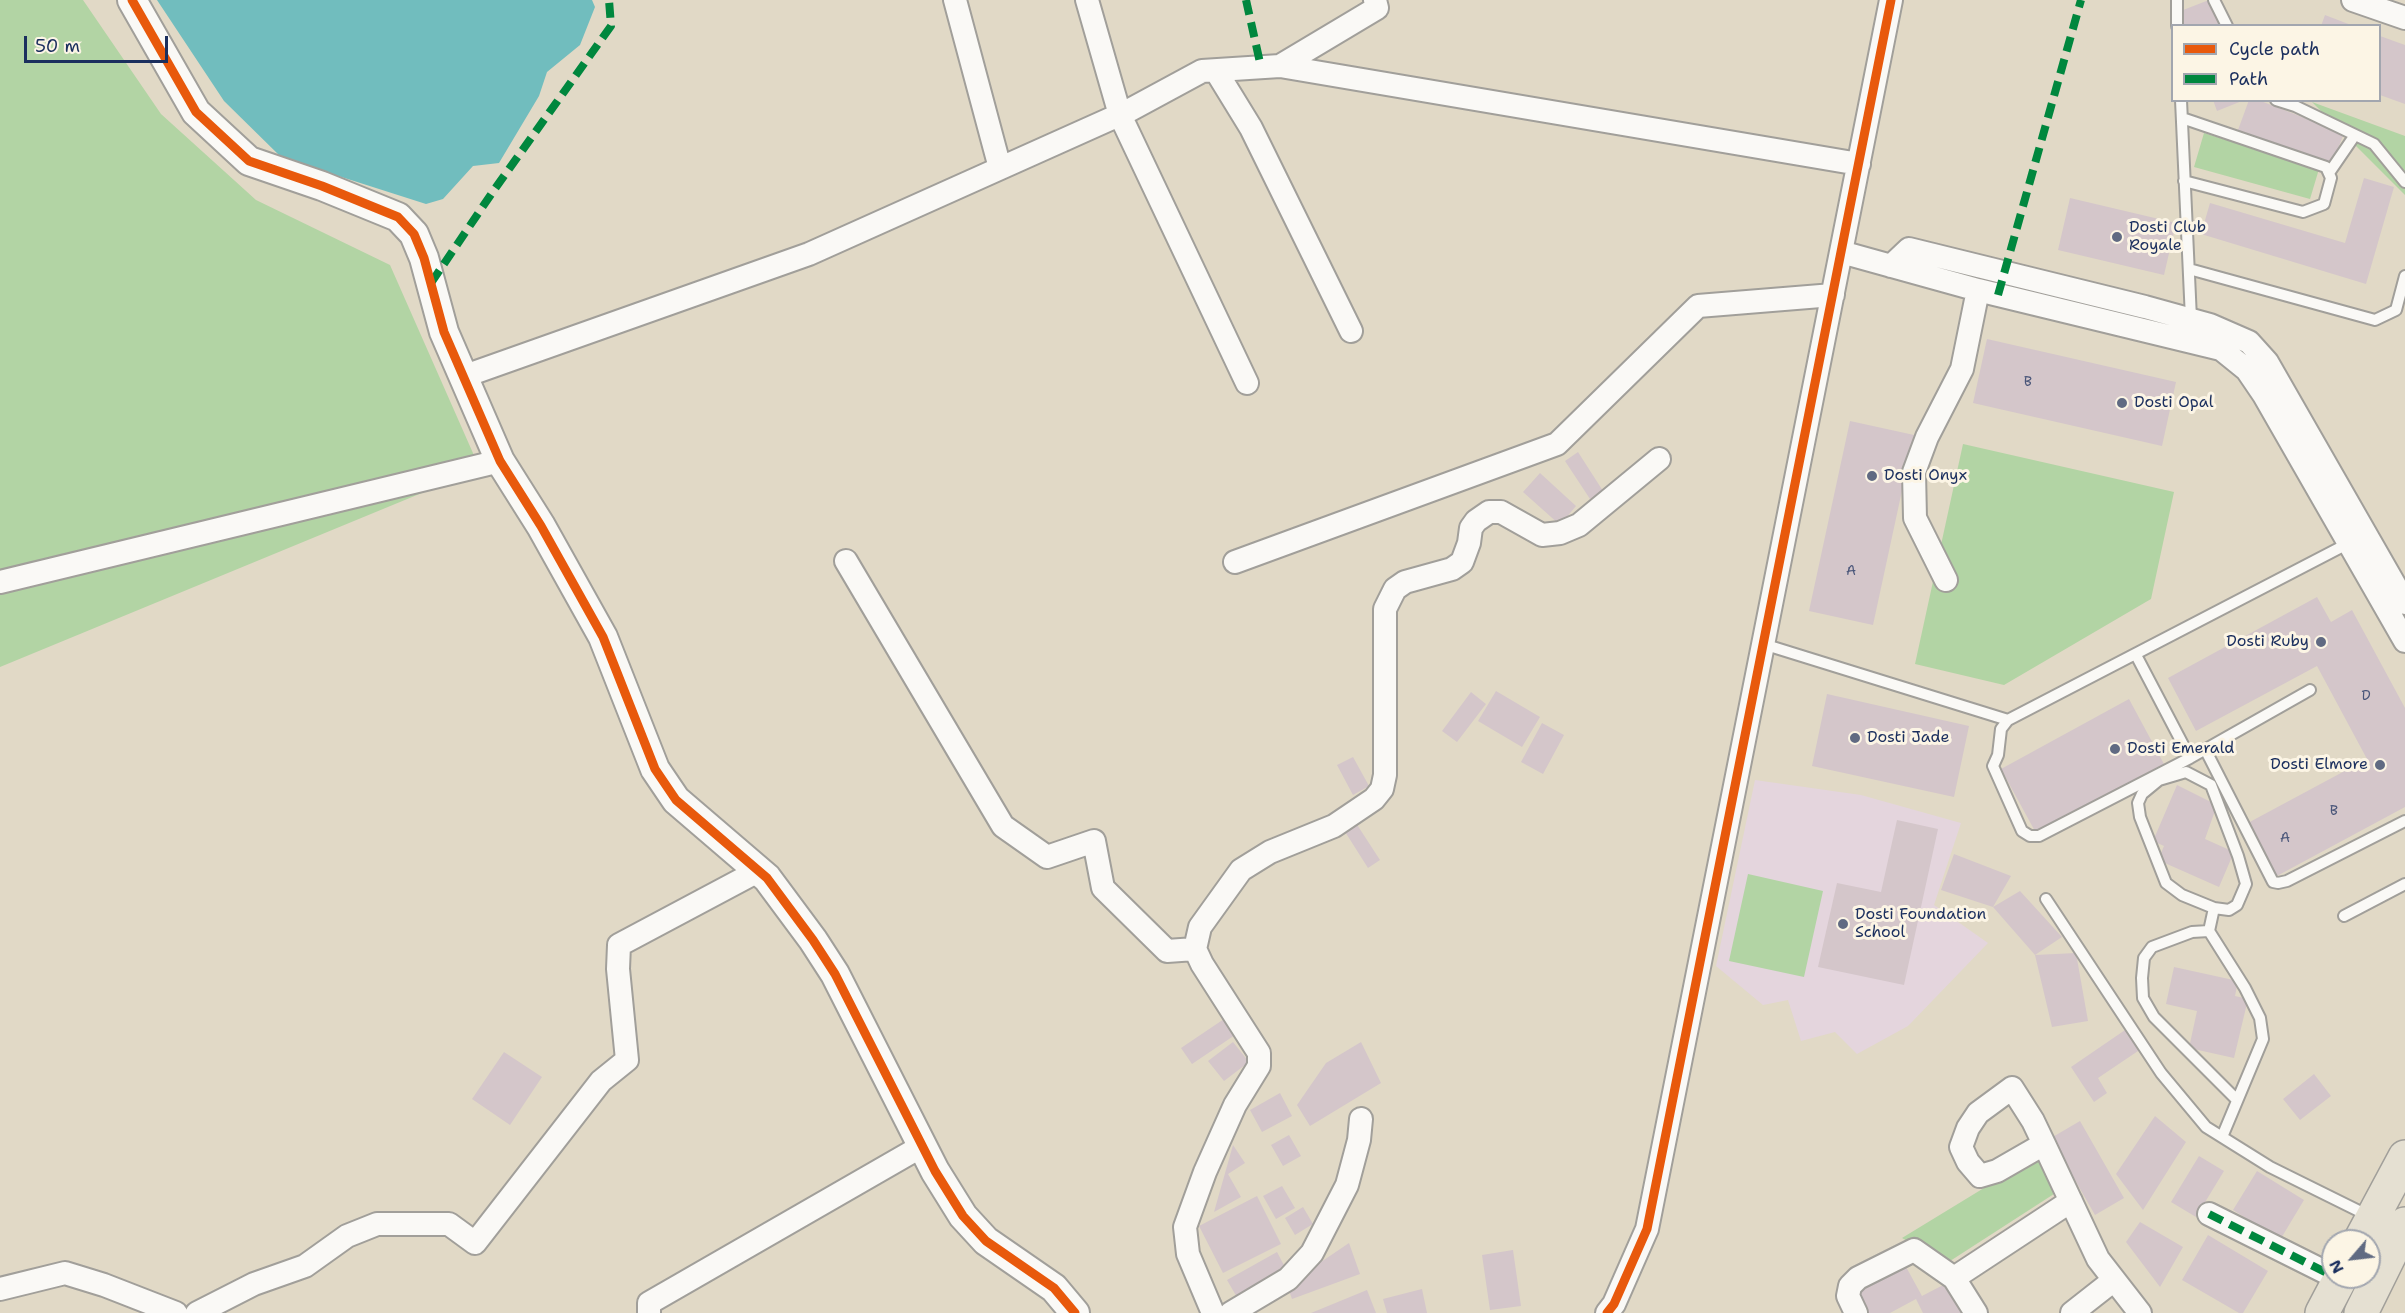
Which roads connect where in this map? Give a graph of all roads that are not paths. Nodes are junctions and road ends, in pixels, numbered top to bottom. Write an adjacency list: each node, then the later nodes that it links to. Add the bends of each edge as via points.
1 (132, 0): 32 (street, via 196,112 249,161 398,217 414,234)
2 (955, 0): 20 (street)
3 (1088, 0): 16 (street)
4 (1375, 0): 12 (street, via 1377,8)
5 (1891, 0): 19 (street)
6 (2177, 0): 10 (lane)
7 (2214, 0): 11 (lane)
8 (2353, 0): 9 (street)
9 (2405, 18)
10 (2177, 24)
11 (2226, 24)
12 (1280, 66): 13 (street); 19 (street)
13 (1216, 71): 16 (street, via 1202,72); 31 (street, via 1251,128)
14 (2181, 102): 17 (lane)
15 (2282, 102): 18 (lane)
16 (1120, 115): 20 (street); 33 (street)
17 (2182, 118): 21 (lane, via 2326,166); 22 (lane)
18 (2355, 135): 21 (lane); 23 (lane, via 2374,144)
19 (1859, 164): 24 (street)
20 (1000, 168): 32 (street, via 809,254)
21 (2329, 173): 22 (lane, via 2324,204 2302,212)
22 (2184, 181): 26 (lane)
23 (2405, 182)
24 (1841, 252): 25 (street); 29 (street)
25 (1891, 266): 28 (street); 30 (street, via 1909,249)
26 (2189, 269): 27 (lane, via 2375,320 2396,310); 30 (lane)
27 (2405, 276)
28 (1978, 290): 36 (street, via 2222,349 2247,370 2264,395); 39 (street, via 1962,369 1927,437 1914,472 1915,518)
29 (1833, 295): 38 (street, via 1698,306 1557,444); 43 (street)
30 (2191, 319): 41 (street, via 2249,342 2267,362)
31 (1351, 331)
32 (462, 377): 35 (street)
33 (1247, 383)
34 (1659, 459): 56 (street, via 1579,525 1560,533 1542,534 1501,512 1489,513 1471,528 1462,562 1395,589 1385,609 1382,789 1374,799 1334,826 1270,852 1240,870 1200,927)
35 (500, 461): 40 (street); 50 (street, via 603,637 655,769 676,800)
36 (2349, 543): 42 (street); 44 (lane)
37 (846, 561): 56 (street, via 1003,826 1047,857 1094,841 1103,888 1167,951)
38 (1235, 562)
39 (1946, 580)
40 (0, 582)
41 (2405, 603)
42 (2405, 641)
43 (1763, 644): 46 (lane); 78 (street, via 1647,1229)
44 (2136, 655): 46 (lane); 48 (lane)
45 (2310, 690): 47 (lane)
46 (2008, 720): 48 (lane, via 2001,729 1993,766 2015,819 2030,836 2039,836)
47 (2205, 749): 48 (lane); 49 (lane, via 2273,882 2287,881)
48 (2190, 758)
49 (2405, 821)
50 (758, 871): 61 (street, via 835,974); 73 (street, via 619,945 627,1060 601,1081 475,1242 449,1224 376,1224 347,1236 305,1266 254,1284)
51 (2405, 884): 54 (lane)
52 (2046, 899): 59 (lane, via 2161,1074 2206,1127)
53 (2214, 908): 53 (lane, via 2229,910 2237,905 2246,884 2211,784 2186,772 2158,780 2138,803 2166,883 2182,895); 55 (lane)
54 (2344, 916)
55 (2209, 932): 57 (lane, via 2245,988 2259,1018 2263,1038); 57 (lane, via 2192,932 2152,947 2144,958 2143,998 2154,1017)
56 (1195, 949): 76 (street, via 1259,1053 1259,1066 1235,1105 1185,1227 1188,1254)
57 (2237, 1100): 59 (lane)
58 (1361, 1119): 71 (street, via 1347,1185 1312,1253)
59 (2222, 1137): 65 (lane)
60 (2044, 1144): 63 (street)
61 (922, 1146): 74 (street, via 649,1303); 75 (street, via 963,1216 978,1233 1054,1288)
62 (2400, 1178): 65 (highway)
63 (2071, 1201): 67 (street); 68 (street, via 2098,1259)
64 (2209, 1214): 66 (street)
65 (2385, 1228): 84 (highway)
66 (2321, 1269)
67 (1954, 1278): 79 (street, via 1914,1250 1858,1278 1850,1286 1848,1296); 80 (street)
68 (2114, 1280): 81 (street); 82 (street)
69 (0, 1289): 72 (street, via 65,1273)
70 (2332, 1289): 83 (highway)
71 (1265, 1304): 77 (street)
72 (176, 1313)
73 (196, 1313)
74 (649, 1313)
75 (1075, 1313)
76 (1213, 1313)
77 (1232, 1313)
78 (1607, 1313)
79 (1856, 1313)
80 (1977, 1313)
81 (2072, 1313)
82 (2140, 1313)
83 (2322, 1313)
84 (2361, 1313)

